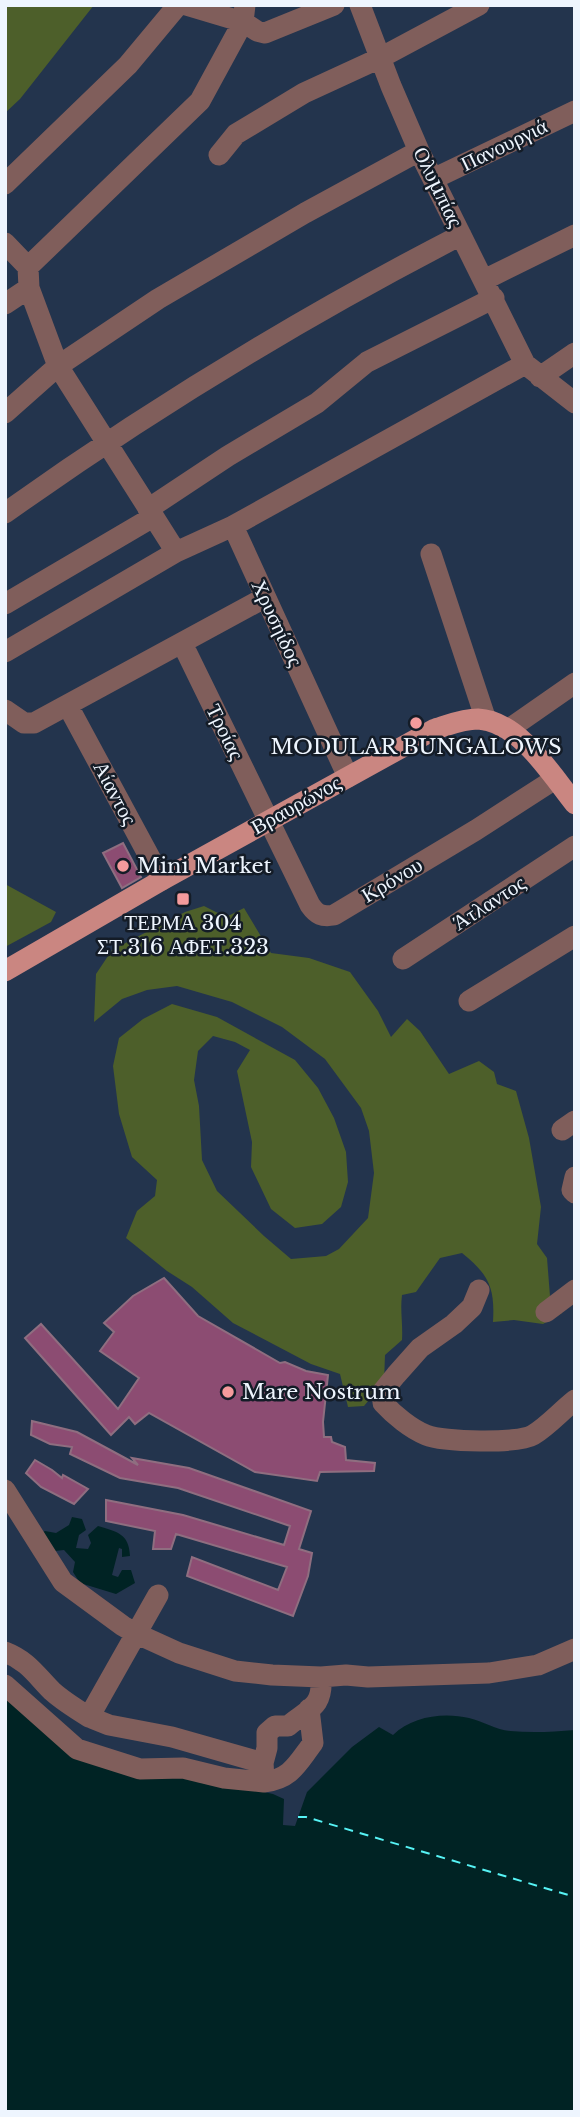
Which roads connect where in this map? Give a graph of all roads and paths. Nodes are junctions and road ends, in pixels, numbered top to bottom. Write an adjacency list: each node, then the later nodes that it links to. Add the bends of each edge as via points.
1 (178, 5): 12 (street, via 128,65)
2 (186, 5): 6 (street)
3 (334, 5): 6 (street, via 265,33 257,31)
4 (360, 5): 7 (street, Ολυμπίας)
5 (479, 5): 7 (street)
6 (244, 13): 16 (street, via 200,101)
7 (380, 58): 9 (street, Ολυμπίας); 10 (street, via 254,121)
8 (575, 111): 11 (street, Πανουργιά)
9 (419, 151): 11 (street, Ολυμπίας); 20 (street, via 158,299)
10 (219, 155)
11 (433, 179): 13 (street, Ολυμπίας)
12 (5, 184)
13 (461, 234): 17 (street, Ολυμπίας); 24 (street, via 300,322)
14 (575, 235): 17 (street)
15 (5, 243): 16 (street)
16 (28, 277): 18 (street); 20 (street)
17 (489, 289): 21 (street, Ολυμπίας); 26 (street, via 367,362 317,403 228,456)
18 (5, 304)
19 (575, 354): 21 (street)
20 (58, 366): 23 (street); 24 (street)
21 (533, 371): 22 (street); 27 (street)
22 (575, 403)
23 (5, 414)
24 (105, 442): 25 (street); 26 (street)
25 (5, 513)
26 (151, 513): 28 (street); 31 (street)
27 (233, 526): 28 (street); 30 (street, Χρυσηίδος)
28 (176, 552): 33 (street)
29 (431, 554): 37 (street)
30 (264, 598): 32 (street); 39 (street, Χρυσηίδος)
31 (5, 604)
32 (182, 643): 35 (street); 41 (street, Τροίας)
33 (5, 652)
34 (575, 683): 38 (street)
35 (68, 706): 36 (street, via 34,723); 43 (street, Αίαντος)
36 (8, 719)
37 (486, 720): 38 (main road, Βραυρώνος); 39 (main road, Βραυρώνος, via 457,721 435,729)
38 (509, 729): 40 (main road, Βραυρώνος)
39 (348, 777): 41 (main road, Βραυρώνος)
40 (567, 788): 41 (street, Κρόνου, via 476,830 325,917 310,905)
41 (268, 821): 43 (main road, Βραυρώνος)
42 (575, 846): 45 (street, Άτλαντος)
43 (162, 880): 46 (main road, Βραυρώνος)
44 (575, 936): 47 (street)
45 (403, 959)
46 (5, 971)
47 (469, 1001)
48 (575, 1177): 49 (street)
49 (575, 1193)
50 (479, 1290): 53 (street, via 472,1307 420,1348 396,1375 383,1391 383,1403 424,1435 441,1440 503,1441 533,1435)
51 (575, 1290): 52 (street)
52 (546, 1312)
53 (575, 1400)
54 (5, 1490): 56 (street, via 63,1582)
55 (158, 1595): 56 (street)
56 (135, 1633): 59 (street, via 235,1671); 62 (street)
57 (575, 1648): 59 (street, via 538,1665 489,1674)
58 (5, 1652): 62 (street, via 16,1656 51,1690)
59 (321, 1676): 61 (street, via 322,1693)
60 (5, 1685): 63 (street, via 85,1754 141,1769 183,1768 224,1778)
61 (309, 1709): 63 (street, via 288,1726 275,1726 267,1733); 63 (street, via 313,1743 287,1776 279,1780)
62 (89, 1717): 63 (street, via 263,1763)
63 (264, 1771)

